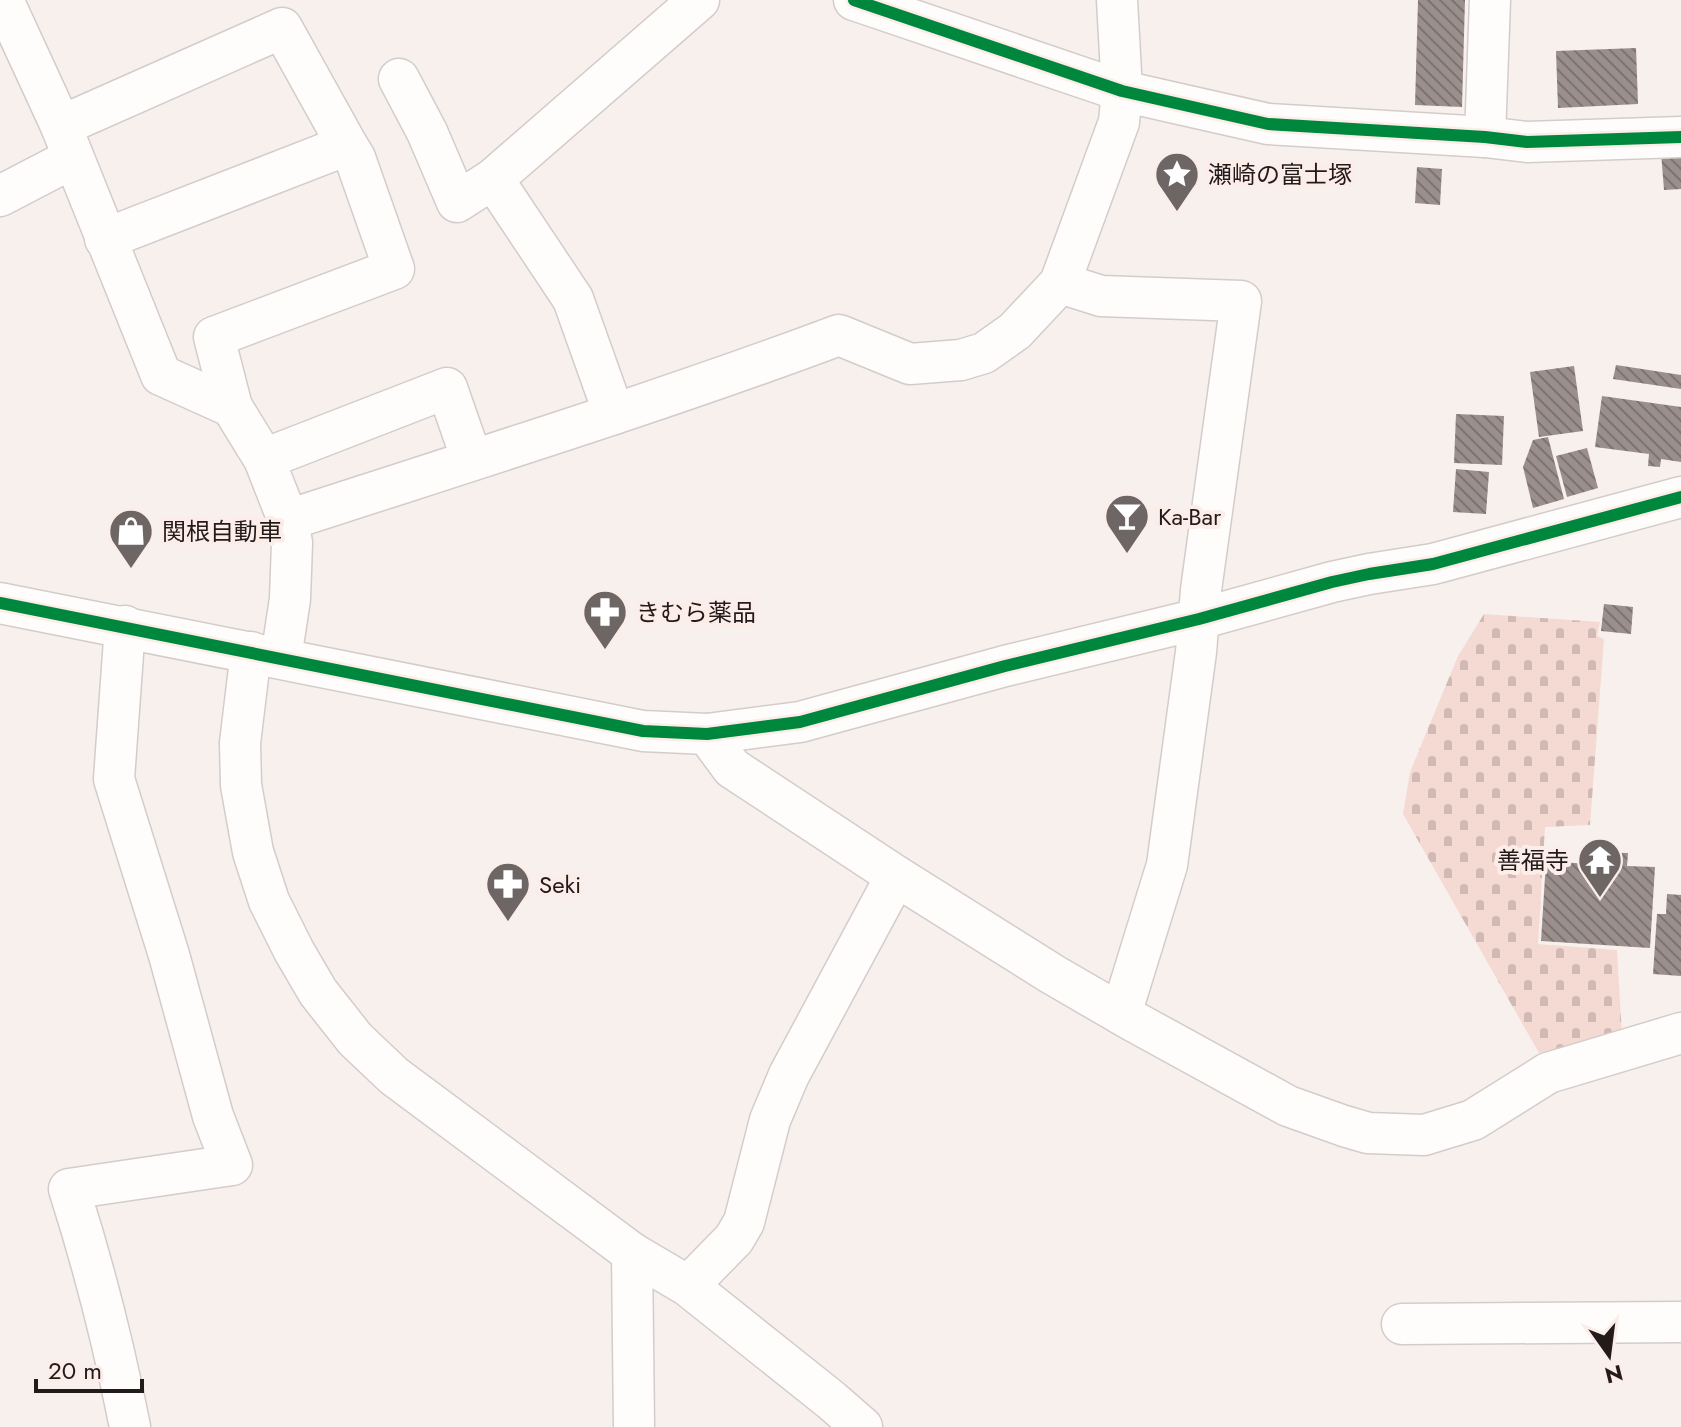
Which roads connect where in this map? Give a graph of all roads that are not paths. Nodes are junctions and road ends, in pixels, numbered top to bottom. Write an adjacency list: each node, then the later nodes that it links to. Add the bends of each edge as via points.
1 (3, 0): 10 (street)
2 (699, 0): 12 (street)
3 (854, 0): 7 (street)
4 (1117, 0): 7 (street)
5 (1490, 0): 8 (street)
6 (399, 79): 12 (street, via 457,202)
7 (1122, 91): 8 (street, via 1268,124); 15 (street, via 1119,122)
8 (1485, 137): 9 (street, via 1527,142)
9 (1681, 137)
10 (67, 142): 11 (street, via 282,28); 13 (street); 14 (street)
11 (347, 145): 14 (street); 16 (street, via 394,269 214,337)
12 (493, 179): 17 (street, via 573,299)
13 (0, 196)
14 (105, 239): 16 (street, via 161,375)
15 (1060, 283): 17 (street, via 1015,331 984,353 961,360 910,364 839,335); 23 (street, via 1101,296 1241,301)
16 (232, 407): 18 (street)
17 (614, 414): 19 (street)
18 (264, 459): 19 (street, via 447,388); 21 (street)
19 (472, 460): 21 (street)
20 (1681, 497): 23 (street, via 1433,564 1332,582)
21 (288, 520): 25 (street, via 290,599)
22 (0, 603): 24 (street)
23 (1199, 619): 26 (street, via 800,722); 28 (street, via 1167,865)
24 (125, 626): 25 (street); 34 (street, via 114,779 232,1165 69,1189)
25 (266, 655): 26 (street, via 643,731); 30 (street, via 240,743 241,785 253,852 269,901 318,992 355,1039 394,1076)
26 (707, 734): 27 (street, via 732,768)
27 (896, 876): 28 (street); 31 (street, via 789,1075 770,1120 744,1222)
28 (1121, 1014): 29 (street, via 1288,1106 1368,1133 1424,1135 1473,1120 1548,1073)
29 (1681, 1033)
30 (632, 1253): 31 (street); 35 (street)
31 (688, 1286): 36 (street)
32 (1681, 1322): 33 (street)
33 (1402, 1324)
34 (130, 1427)
35 (634, 1427)
36 (862, 1427)

